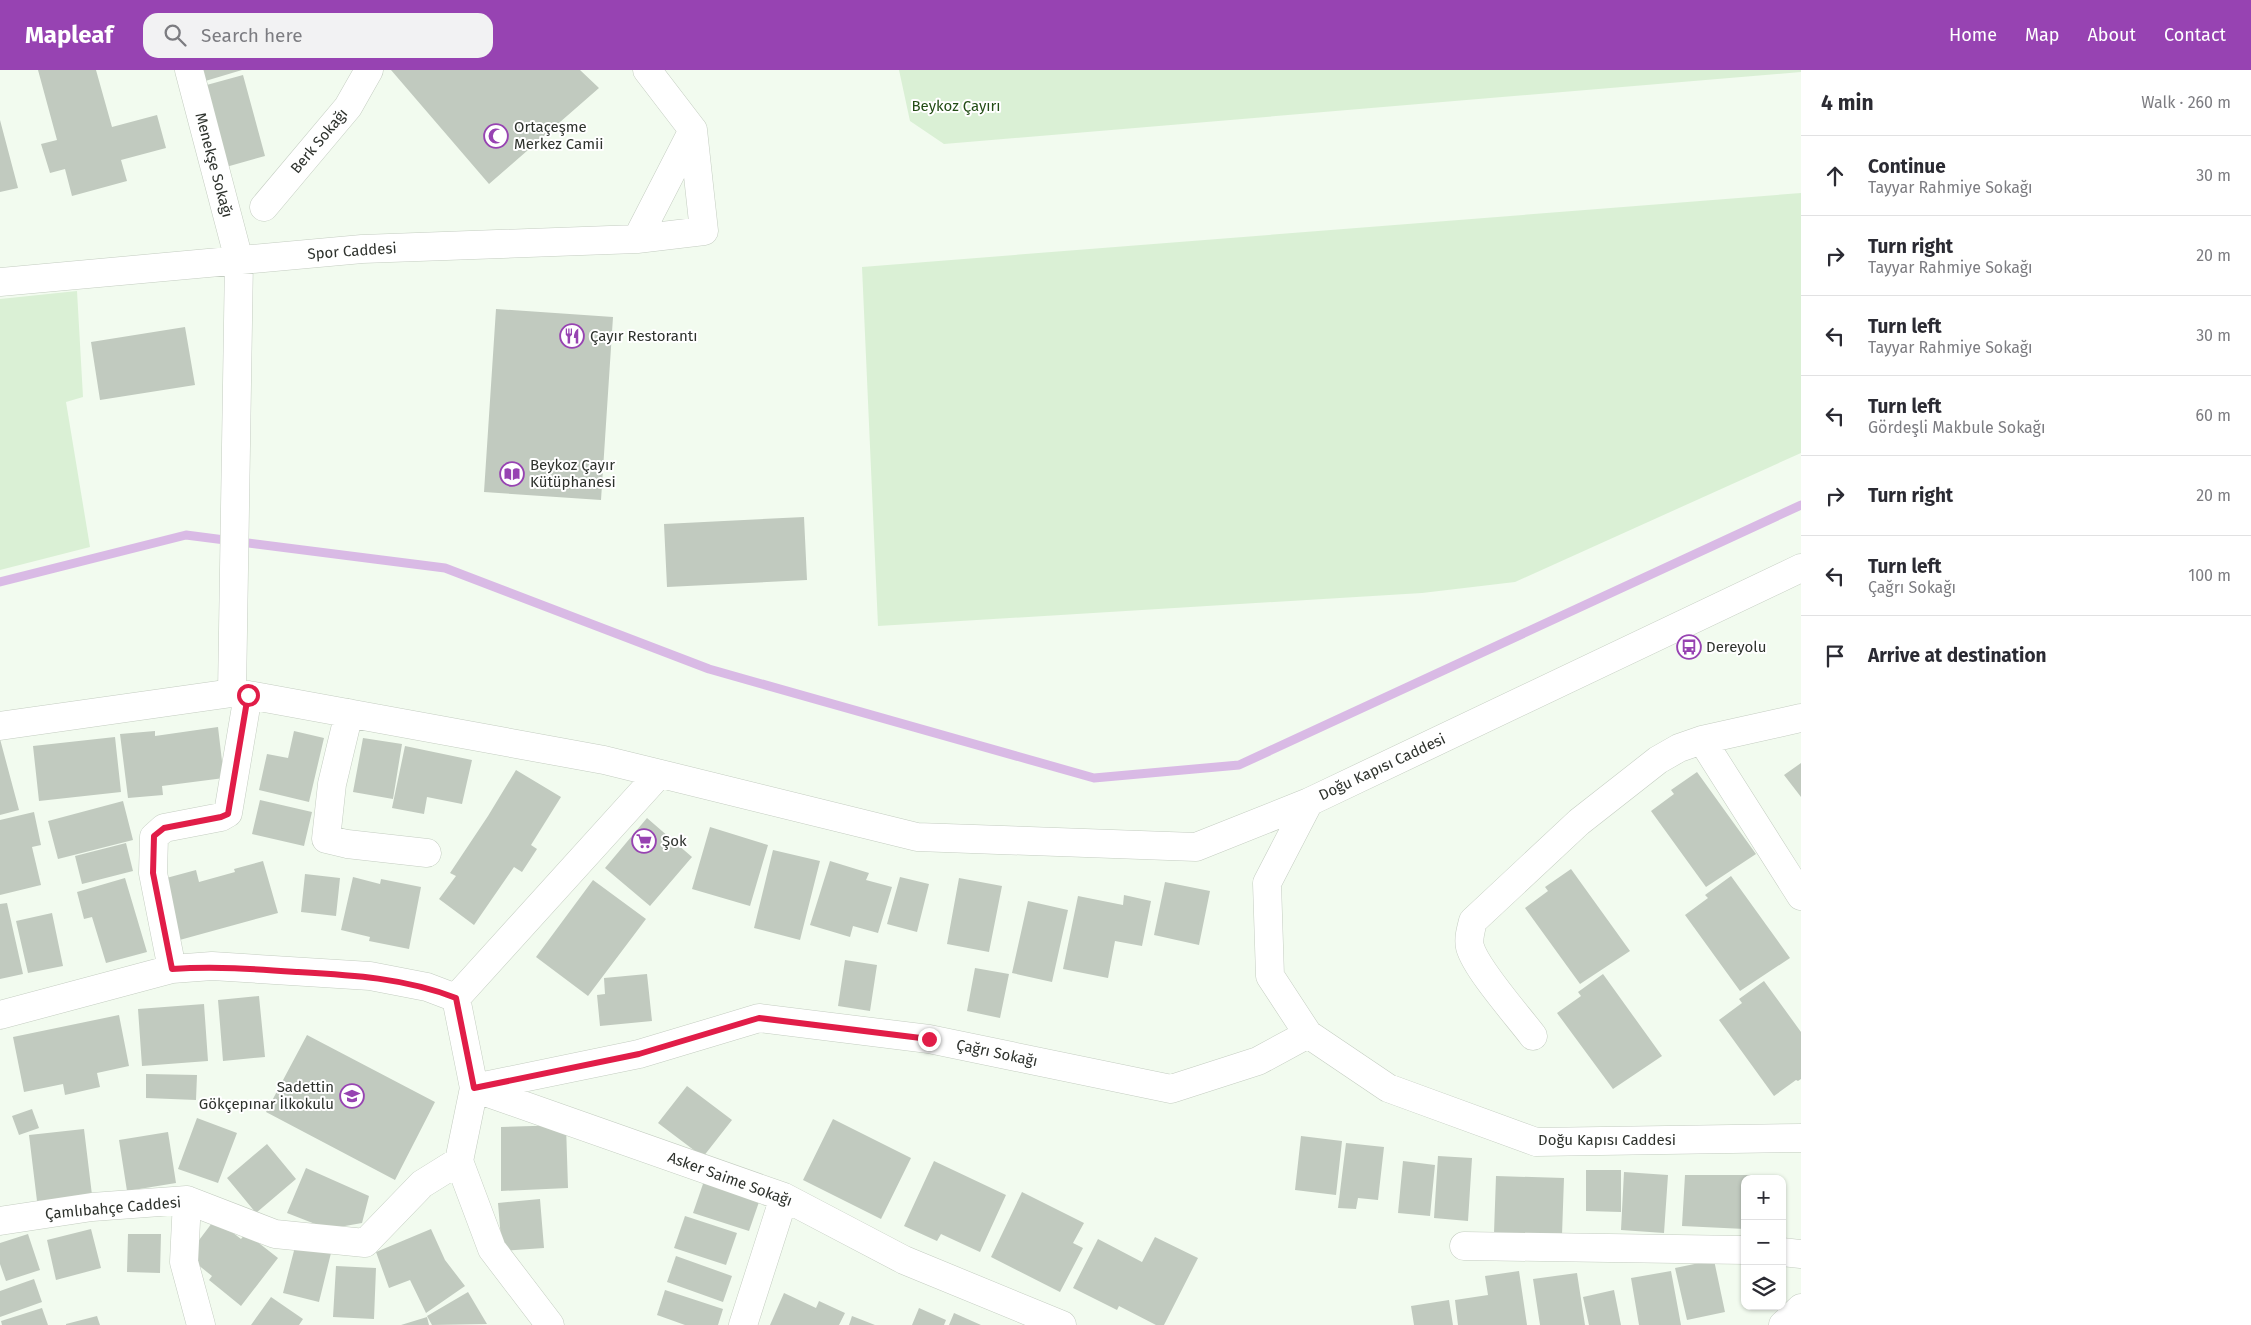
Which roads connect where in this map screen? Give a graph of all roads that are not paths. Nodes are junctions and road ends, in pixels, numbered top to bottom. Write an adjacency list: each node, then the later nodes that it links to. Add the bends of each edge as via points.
1 (189, 70): 7 (street, Menekşe Sokağı)
2 (369, 70): 5 (street, Berk Sokağı, via 348,107)
3 (647, 70): 4 (street)
4 (693, 130): 6 (street); 6 (street, Spor Caddesi, via 704,231)
5 (264, 207)
6 (637, 239): 7 (street, Spor Caddesi, via 362,249)
7 (239, 260): 8 (street, Spor Caddesi); 10 (street, Menekşe Sokağı, via 234,584)
8 (0, 282)
9 (1801, 568): 16 (street, Doğu Kapısı Caddesi)
10 (240, 694): 11 (street); 13 (street); 19 (street, Menekşe Sokağı, via 228,814 164,828 154,836 153,873)
11 (349, 713): 15 (street, via 604,760); 17 (street, via 332,784 326,839)
12 (1801, 718): 14 (street)
13 (0, 726)
14 (1702, 740): 18 (street); 23 (street, via 1658,760 1587,815 1473,921 1470,946 1476,961)
15 (659, 774): 16 (street, via 917,837 1196,847); 20 (street)
16 (1309, 802): 22 (street, Doğu Kapısı Caddesi, via 1267,883 1270,976)
17 (427, 853)
18 (1801, 896)
19 (172, 969): 20 (street, via 212,966 370,976 427,987); 21 (street)
20 (456, 998): 24 (street)
21 (0, 1015)
22 (1308, 1034): 24 (street, Çağrı Sokağı, via 1258,1061 1171,1089 929,1039 759,1018 639,1054); 25 (street, Doğu Kapısı Caddesi, via 1388,1088 1536,1142)
23 (1533, 1036)
24 (474, 1088): 26 (street); 27 (street, Asker Saime Sokağı)
25 (1801, 1138)
26 (460, 1161): 28 (street, Çamlıbahçe Caddesi, via 422,1184 365,1242 275,1234); 35 (street, via 492,1249)
27 (784, 1197): 37 (street); 38 (street, Asker Saime Sokağı, via 904,1260)
28 (187, 1200): 29 (street, Çamlıbahçe Caddesi, via 92,1207); 36 (street, via 184,1262)
29 (0, 1220)
30 (1464, 1246): 31 (street)
31 (1741, 1250)
32 (1786, 1252): 33 (street)
33 (1801, 1254)
34 (1801, 1308): 39 (street)
35 (547, 1324)
36 (201, 1325)
37 (743, 1325)
38 (1062, 1325)
39 (1783, 1325)

